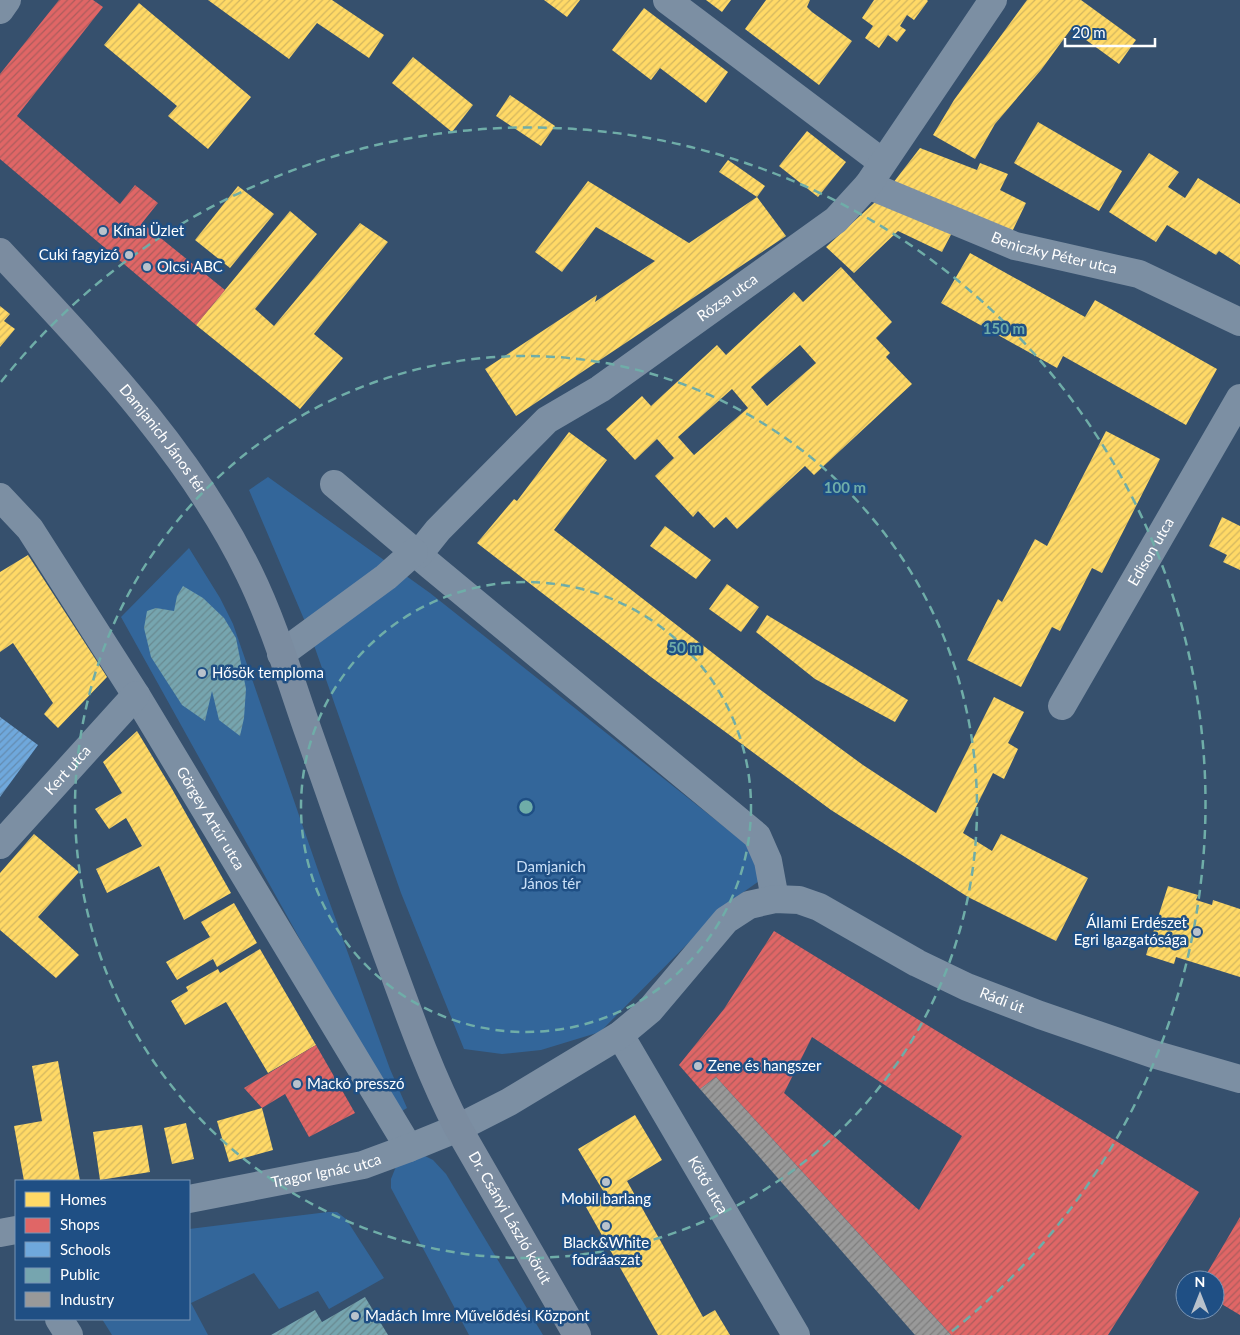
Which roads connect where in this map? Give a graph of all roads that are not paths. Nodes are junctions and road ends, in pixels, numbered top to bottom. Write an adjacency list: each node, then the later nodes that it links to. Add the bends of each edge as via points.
1 (7, 0): 4 (street)
2 (667, 0): 5 (street, Beniczky Péter utca)
3 (993, 0): 5 (street, Rózsa utca)
4 (0, 10)
5 (875, 173): 7 (street, Beniczky Péter utca, via 1015,246 1139,274); 11 (street, Rózsa utca, via 836,220 600,389 548,420)
6 (0, 252): 12 (main road, Damjanich János tér, via 130,394 181,462 216,513 249,572)
7 (1240, 322)
8 (1240, 398): 14 (street, Edison utca)
9 (334, 484): 11 (street)
10 (0, 497): 13 (street, Görgey Artúr utca, via 30,529)
11 (416, 553): 12 (street); 16 (street, via 757,836 768,861)
12 (281, 654): 19 (main road, Damjanich János tér, via 404,1000)
13 (136, 695): 15 (street, Kert utca); 20 (street, Görgey Artúr utca)
14 (1062, 706)
15 (0, 845)
16 (775, 899): 17 (street, via 749,905 726,920 650,1010); 18 (street, Rádi út, via 799,900 819,907 917,963 967,987 1153,1054)
17 (620, 1035): 19 (street, via 509,1102); 25 (street, Kötő utca)
18 (1240, 1079)
19 (458, 1128): 20 (street, Tragor Ignác utca); 24 (main road, Dr. Csányi László körút)
20 (409, 1148): 21 (street, Tragor Ignác utca, via 363,1165)
21 (190, 1199)
22 (60, 1320): 23 (street)
23 (68, 1335)
24 (577, 1335)
25 (796, 1335)

